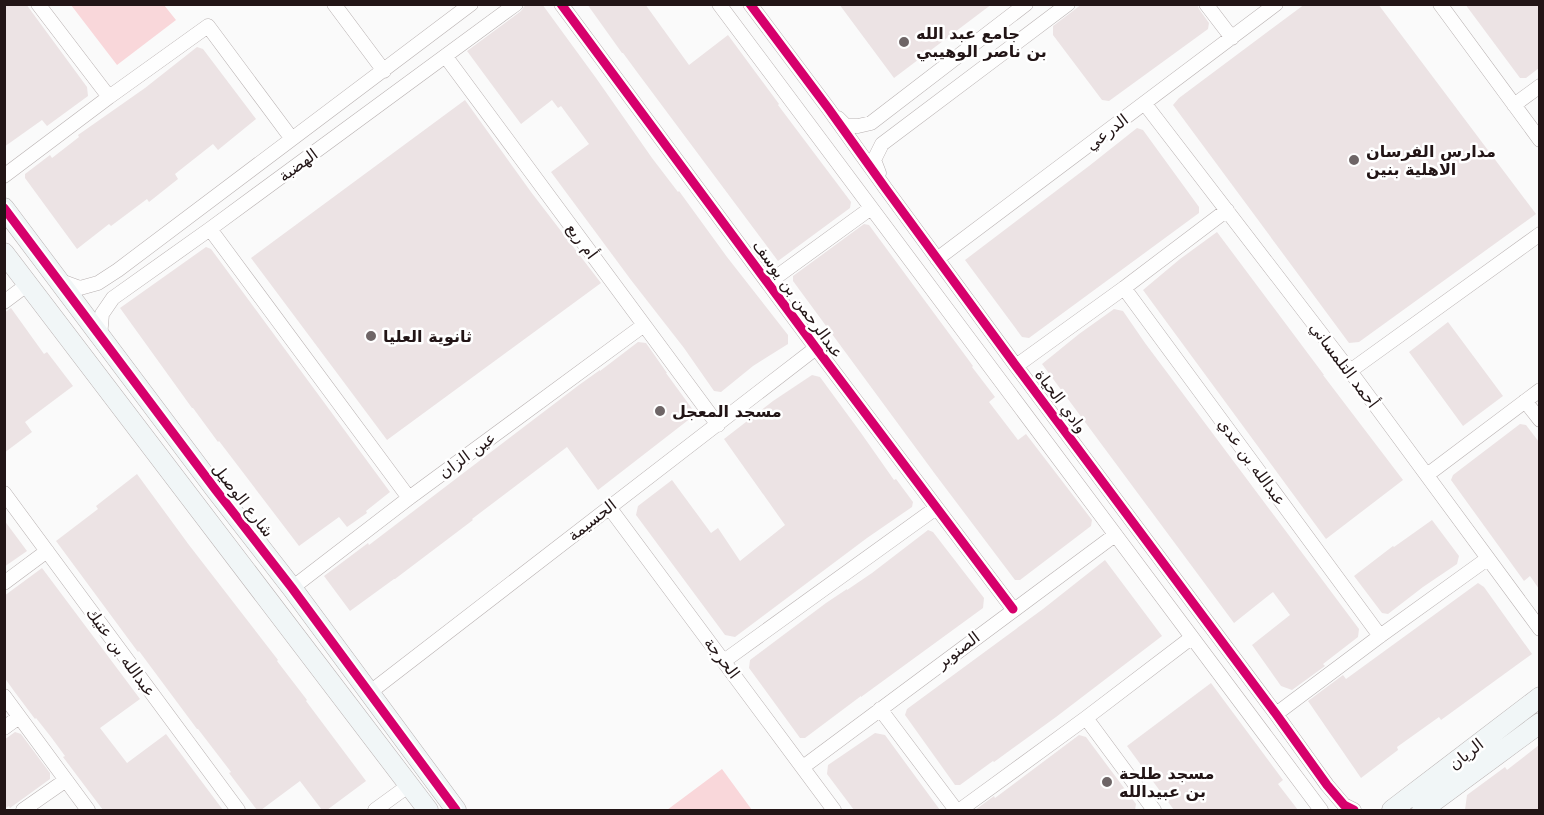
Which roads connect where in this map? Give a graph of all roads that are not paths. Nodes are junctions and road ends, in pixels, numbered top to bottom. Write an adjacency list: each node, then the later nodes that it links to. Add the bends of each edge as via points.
1 (38, 4): 17 (street)
2 (334, 4): 15 (street)
3 (471, 4): 15 (street, الهضبة)
4 (516, 4): 14 (street, الهضبة)
5 (561, 4): 35 (street, عبدالرحمن بن يوسف)
6 (719, 4): 26 (street)
7 (1068, 4): 24 (street, via 882,144 874,160)
8 (1206, 4): 13 (street)
9 (1276, 4): 13 (street, الدرعي)
10 (1440, 4): 19 (street)
11 (752, 5): 20 (street, وادي الحياة)
12 (1024, 5): 20 (street, via 872,123 846,126)
13 (1232, 38): 18 (street, الدرعي)
14 (446, 57): 28 (street, الهضبة); 39 (street, أم ريع)
15 (384, 71): 21 (street, الهضبة)
16 (1539, 86): 19 (street)
17 (109, 97): 21 (street, via 208,26); 23 (street)
18 (1145, 104): 27 (street, أحمد التلمساني); 32 (street, الدرعي)
19 (1514, 105): 22 (street)
20 (828, 108): 24 (street, وادي الحياة)
21 (292, 139): 30 (street, الهضبة)
22 (1539, 140)
23 (4, 176)
24 (886, 189): 32 (street, وادي الحياة)
25 (4, 208): 34 (street, شارع الوصيل)
26 (871, 208): 35 (street); 55 (street)
27 (1227, 210): 37 (street); 43 (street, أحمد التلمساني)
28 (210, 229): 33 (street, الهضبة); 51 (street)
29 (1539, 234): 43 (street)
30 (142, 251): 33 (street); 34 (street, الهضبة, via 98,282 80,288)
31 (4, 253): 36 (street)
32 (937, 259): 42 (street, وادي الحياة)
33 (154, 268): 40 (street, الهضبة, via 112,298 102,314)
34 (57, 279): 40 (street, شارع الوصيل)
35 (768, 283): 41 (street, عبدالرحمن بن يوسف)
36 (28, 284): 38 (street); 52 (street)
37 (1124, 288): 42 (street); 62 (street, عبدالله بن عدي)
38 (4, 302)
39 (644, 325): 47 (street, أم ريع); 51 (street, عين الزان)
40 (100, 337): 49 (street, شارع الوصيل)
41 (816, 348): 47 (street, الحسيمة); 54 (street, عبدالرحمن بن يوسف)
42 (1016, 366): 69 (street, وادي الحياة)
43 (1350, 371): 48 (street, أحمد التلمساني)
44 (1539, 390): 45 (street)
45 (1525, 401): 46 (street); 48 (street)
46 (1539, 420)
47 (718, 425): 53 (street, الحسيمة)
48 (1427, 476): 57 (street, أحمد التلمساني)
49 (215, 489): 52 (street); 59 (street, شارع الوصيل)
50 (4, 493): 56 (street, عبدالله بن عتيك)
51 (409, 498): 59 (street, عين الزان)
52 (196, 505): 78 (street)
53 (609, 507): 64 (street, الحرجة); 65 (street, الحسيمة)
54 (936, 508): 60 (street, عبدالرحمن بن يوسف); 64 (street)
55 (1115, 535): 60 (street, الصنوبر); 63 (street)
56 (47, 551): 58 (street); 82 (street, عبدالله بن عتيك)
57 (1487, 559): 61 (street, أحمد التلمساني); 62 (street)
58 (4, 583)
59 (292, 588): 65 (street, شارع الوصيل)
60 (1013, 609): 68 (street, الصنوبر)
61 (1539, 629)
62 (1380, 636): 69 (street)
63 (1191, 638): 71 (street); 77 (street)
64 (724, 661): 74 (street, الحرجة)
65 (369, 693): 85 (street, شارع الوصيل)
66 (4, 696): 70 (street)
67 (1539, 697): 91 (street, الريان)
68 (880, 709): 74 (street, الصنوبر); 87 (street)
69 (1276, 714): 75 (street, وادي الحياة)
70 (19, 717): 73 (street); 76 (street)
71 (1086, 718): 87 (street); 88 (street)
72 (1539, 723): 79 (street, الريان)
73 (4, 728)
74 (803, 767): 86 (street, الحرجة)
75 (1316, 770): 77 (street); 90 (street, وادي الحياة, via 1344,805)
76 (66, 780): 80 (street); 81 (street)
77 (1301, 782): 89 (street)
78 (408, 786): 83 (street); 84 (street)
79 (1439, 803): 92 (street, الريان)
80 (24, 810)
81 (88, 810)
82 (238, 810)
83 (375, 810)
84 (428, 810)
85 (456, 810)
86 (834, 810)
87 (958, 810)
88 (1154, 810)
89 (1321, 810)
90 (1354, 810)
91 (1392, 810)
92 (1422, 810)

